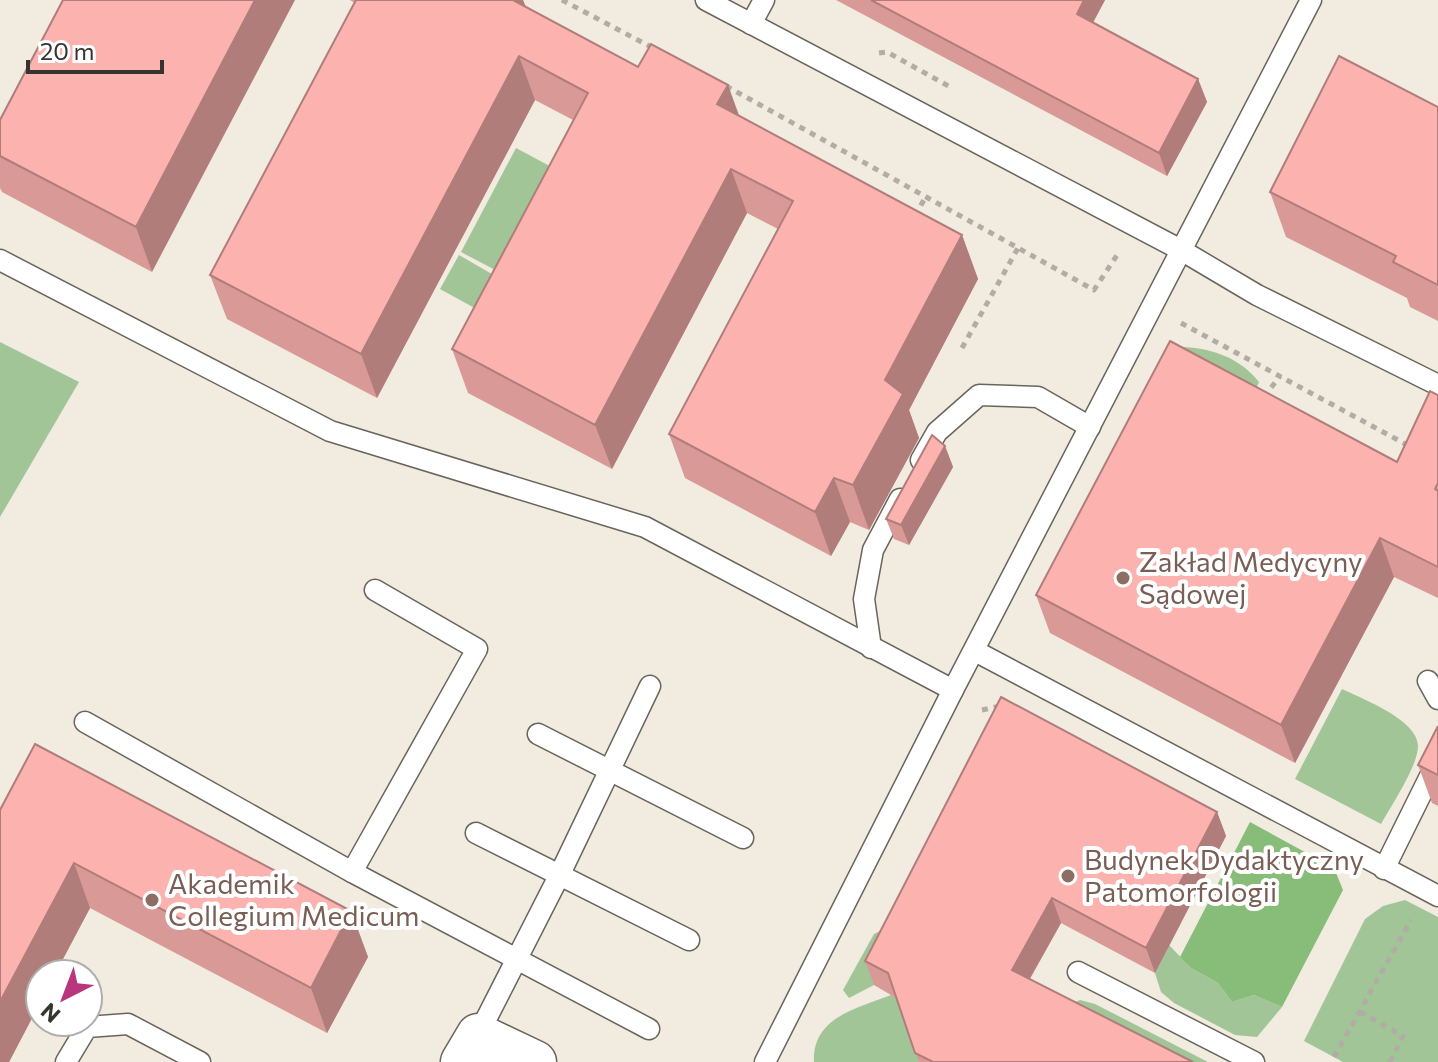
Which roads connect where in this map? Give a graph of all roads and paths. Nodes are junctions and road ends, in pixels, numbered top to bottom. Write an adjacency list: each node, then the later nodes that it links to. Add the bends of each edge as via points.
1 (562, 0): 6 (path)
2 (706, 0): 5 (lane)
3 (764, 0): 5 (lane)
4 (1311, 0): 14 (lane)
5 (751, 24): 12 (lane)
6 (657, 50)
7 (870, 53): 8 (path, via 887,52)
8 (957, 91)
9 (719, 96): 10 (path, via 725,85)
10 (926, 196): 11 (path); 13 (path)
11 (913, 221)
12 (1135, 225): 13 (path, via 1094,290); 14 (lane)
13 (1018, 248): 17 (path)
14 (1181, 250): 19 (lane, via 1257,295); 21 (lane)
15 (0, 260): 24 (lane, via 330,431 645,527)
16 (1172, 335): 18 (path, via 1179,322)
17 (962, 348)
18 (1280, 376): 20 (path); 22 (path)
19 (1438, 385)
20 (1258, 405)
21 (1090, 427): 24 (lane, via 1038,397 979,395 937,432 873,550 864,599); 25 (lane)
22 (1419, 451)
23 (375, 590): 39 (lane, via 477,649)
24 (871, 648): 27 (lane)
25 (975, 651): 27 (lane); 38 (lane)
26 (650, 686): 35 (lane)
27 (953, 690): 52 (lane)
28 (989, 696): 30 (path)
29 (1001, 706): 30 (path)
30 (982, 710): 32 (path)
31 (85, 722): 39 (lane)
32 (975, 724)
33 (538, 734): 35 (lane)
34 (1438, 754): 38 (lane)
35 (610, 771): 37 (lane); 40 (lane)
36 (476, 833): 40 (lane)
37 (743, 838)
38 (1384, 869): 41 (lane)
39 (352, 872): 43 (lane)
40 (559, 876): 42 (lane); 43 (lane)
41 (1432, 894): 45 (path)
42 (689, 940)
43 (515, 960): 46 (lane); 47 (lane)
44 (1078, 972): 53 (lane)
45 (1360, 1012): 48 (path); 54 (path, via 1403,1036)
46 (649, 1029)
47 (470, 1048): 51 (street)
48 (1334, 1057)
49 (66, 1062): 50 (lane, via 87,1027 128,1024)
50 (200, 1062)
51 (535, 1062)
52 (765, 1062)
53 (1254, 1062)
54 (1390, 1062)

